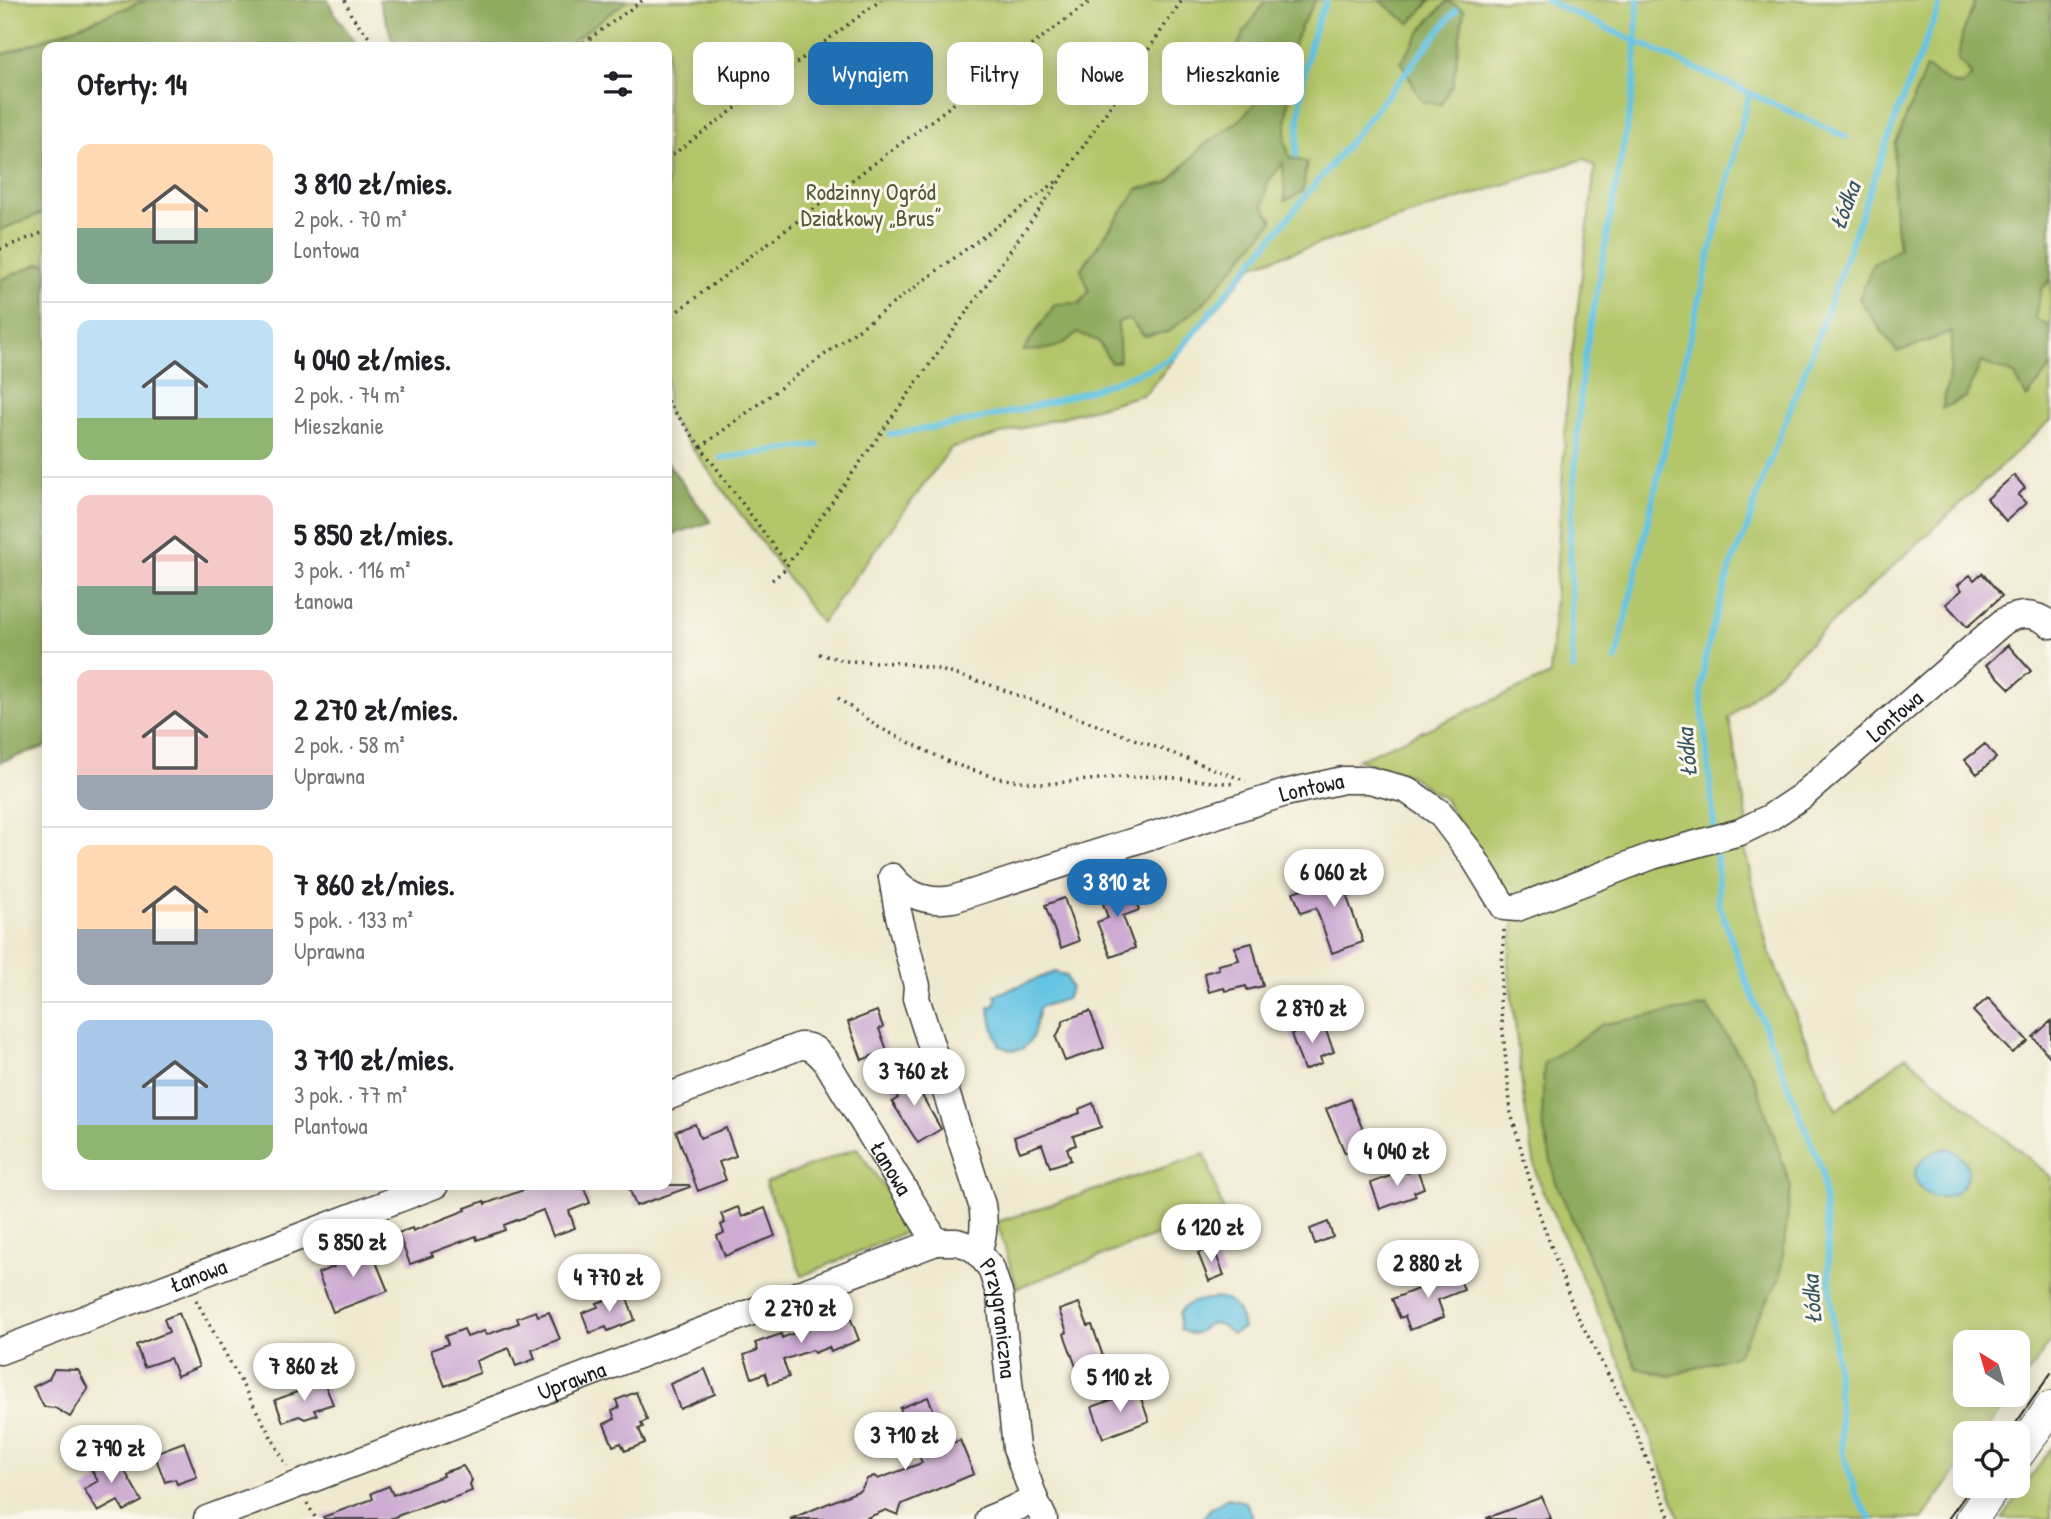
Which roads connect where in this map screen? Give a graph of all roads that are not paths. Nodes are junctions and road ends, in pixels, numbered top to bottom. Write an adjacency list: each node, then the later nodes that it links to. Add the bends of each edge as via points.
1 (2051, 625): 2 (street, Lontowa, via 2034,615 2004,621 1802,796 1769,818 1740,832 1652,856 1517,908 1504,907 1440,813 1407,790 1369,780 1343,780 1285,793 953,900 917,897)
2 (892, 877): 6 (street, Przygraniczna, via 916,998 982,1205 985,1222)
3 (672, 1095): 5 (street, Łanowa, via 807,1045 826,1061)
4 (422, 1190): 7 (street, Łanowa)
5 (936, 1242): 6 (street, via 957,1242); 12 (street, Uprawna)
6 (978, 1252): 11 (street, Przygraniczna, via 991,1268 1000,1296 1016,1448)
7 (0, 1351)
8 (2051, 1407): 9 (main road)
9 (2030, 1437)
10 (1987, 1498): 14 (main road)
11 (1040, 1510): 13 (street)
12 (207, 1519)
13 (989, 1519)
14 (1972, 1519)

